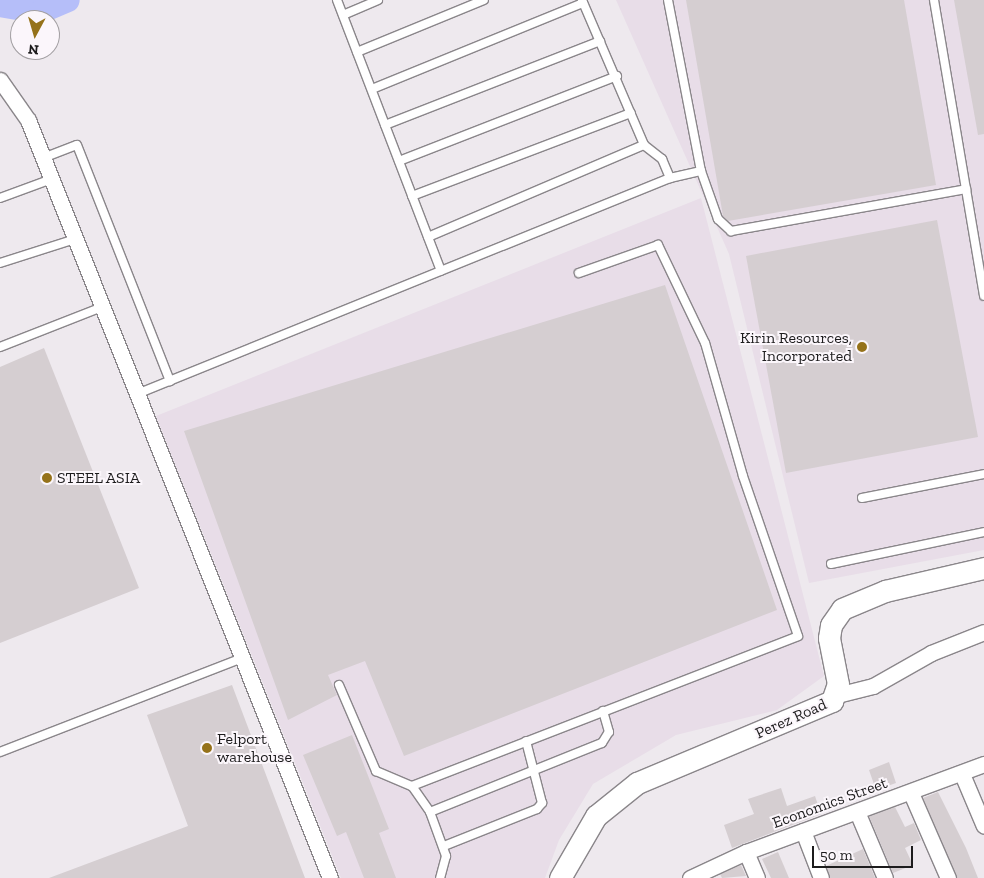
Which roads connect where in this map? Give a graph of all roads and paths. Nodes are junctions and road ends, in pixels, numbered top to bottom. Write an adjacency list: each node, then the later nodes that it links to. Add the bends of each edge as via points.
1 (337, 0): 7 (lane)
2 (378, 0): 7 (lane)
3 (484, 0): 9 (lane)
4 (668, 0): 18 (lane)
5 (934, 0): 21 (lane)
6 (582, 2): 8 (lane); 12 (lane)
7 (343, 15): 9 (lane)
8 (600, 41): 10 (lane); 14 (lane)
9 (357, 52): 12 (lane)
10 (617, 76): 13 (lane); 17 (lane)
11 (0, 80): 16 (street, via 28,120)
12 (372, 89): 14 (lane)
13 (630, 113): 15 (lane); 22 (lane)
14 (385, 125): 17 (lane)
15 (644, 145): 19 (lane, via 662,159); 24 (lane)
16 (43, 158): 20 (street); 32 (lane, via 77,144)
17 (399, 161): 22 (lane)
18 (701, 171): 19 (lane); 21 (lane, via 718,219 731,231)
19 (670, 178): 27 (lane)
20 (52, 179): 23 (lane); 25 (street)
21 (966, 189): 29 (lane)
22 (412, 196): 24 (lane)
23 (0, 198)
24 (428, 237): 27 (lane)
25 (75, 239): 26 (lane); 30 (street)
26 (0, 263)
27 (442, 272): 32 (lane)
28 (579, 273): 43 (lane, via 658,245 705,343 743,476 798,636)
29 (984, 296)
30 (102, 307): 31 (lane); 33 (street)
31 (0, 348)
32 (170, 381): 33 (lane)
33 (137, 394): 40 (street)
34 (984, 474): 35 (lane)
35 (862, 498)
36 (984, 532): 37 (lane)
37 (831, 564)
38 (984, 568): 42 (street, Perez Road, via 885,591 842,609 831,625 829,638)
39 (984, 632): 42 (street, via 931,653 873,686)
40 (242, 658): 45 (lane); 57 (street)
41 (339, 685): 49 (lane, via 376,771)
42 (837, 695): 59 (street, Perez Road, via 817,710 637,783 596,816)
43 (603, 711): 44 (lane); 47 (lane, via 608,738)
44 (526, 741): 47 (lane); 49 (lane)
45 (0, 752)
46 (984, 764): 48 (street, Economics Street)
47 (535, 771): 51 (lane); 55 (lane, via 542,796 536,810)
48 (962, 774): 50 (street, Economics Street); 53 (street)
49 (412, 786): 51 (lane)
50 (911, 793): 52 (street, Economics Street); 64 (street)
51 (430, 812): 55 (lane)
52 (858, 814): 54 (street, Economics Street); 63 (street)
53 (984, 826)
54 (803, 831): 56 (street, Economics Street); 62 (street)
55 (444, 846): 58 (lane)
56 (746, 852): 60 (street, Economics Street); 61 (street)
57 (330, 878)
58 (440, 878)
59 (560, 878)
60 (690, 878)
61 (758, 878)
62 (821, 878)
63 (886, 878)
64 (948, 878)

